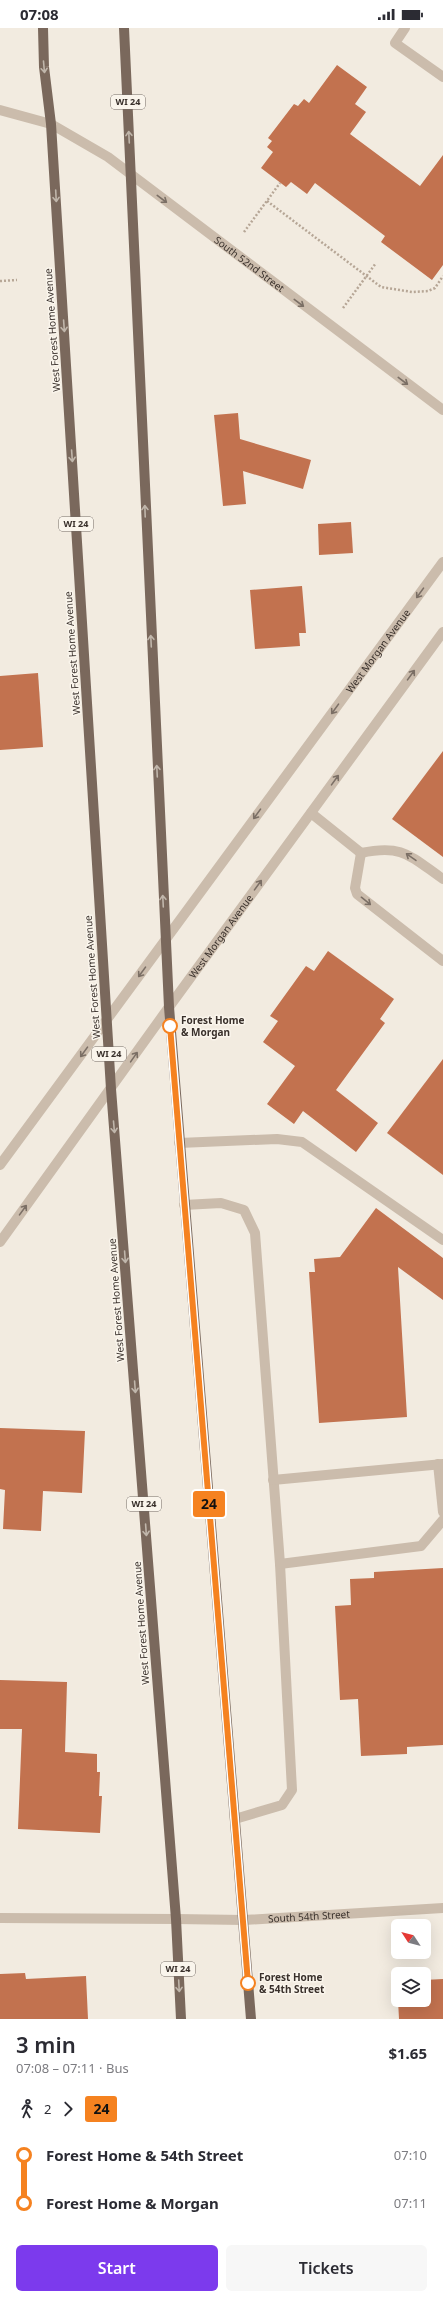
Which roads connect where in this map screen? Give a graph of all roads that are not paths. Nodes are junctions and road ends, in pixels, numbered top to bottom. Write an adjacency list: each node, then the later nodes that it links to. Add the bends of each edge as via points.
1 (43, 28): 6 (main road, West Forest Home Avenue / WI 24, one-way to 6, via 44,67)
2 (124, 28): 7 (main road, WI 24, one-way to 2)
3 (405, 28): 4 (street, via 395,42)
4 (443, 77)
5 (0, 110): 6 (street, South 52nd Street)
6 (52, 124): 7 (street, South 52nd Street, via 108,157); 17 (main road, West Forest Home Avenue / WI 24, one-way to 17)
7 (131, 176): 8 (street, South 52nd Street, one-way to 8); 14 (main road, WI 24, one-way to 7)
8 (443, 410)
9 (443, 562): 14 (street, West Morgan Avenue, one-way to 14)
10 (443, 632): 11 (street, West Morgan Avenue, one-way to 10)
11 (311, 813): 12 (street); 16 (street, West Morgan Avenue, one-way to 11)
12 (361, 853): 13 (street, one-way to 12, via 404,852 382,848); 15 (street, one-way to 15, via 355,888 357,894)
13 (443, 879)
14 (165, 940): 16 (main road, WI 24); 17 (street, West Morgan Avenue, one-way to 17)
15 (443, 961)
16 (168, 1007): 18 (street, West Morgan Avenue, one-way to 16); 19 (main road, WI 24)
17 (107, 1020): 18 (main road, West Forest Home Avenue / WI 24); 20 (street, West Morgan Avenue, one-way to 20)
18 (111, 1089): 23 (street, West Morgan Avenue, one-way to 18); 32 (main road, West Forest Home Avenue / WI 24, one-way to 32)
19 (179, 1143): 21 (main road, WI 24); 22 (street, via 277,1139 302,1142)
20 (0, 1165)
21 (184, 1206): 25 (street, via 221,1203 244,1210 255,1234); 29 (main road, WI 24)
22 (443, 1240)
23 (0, 1242)
24 (440, 1464): 25 (street); 26 (street)
25 (273, 1480): 28 (street)
26 (443, 1512)
27 (443, 1520): 28 (street, via 421,1546)
28 (280, 1564): 29 (street, via 292,1790 282,1805)
29 (235, 1819): 33 (main road, WI 24)
30 (443, 1908): 33 (street, South 54th Street)
31 (0, 1918): 32 (street, South 54th Street)
32 (176, 1919): 33 (street, South 54th Street); 34 (main road, West Forest Home Avenue / WI 24, one-way to 34)
33 (244, 1920): 35 (main road, WI 24)
34 (181, 2019)
35 (251, 2019)

